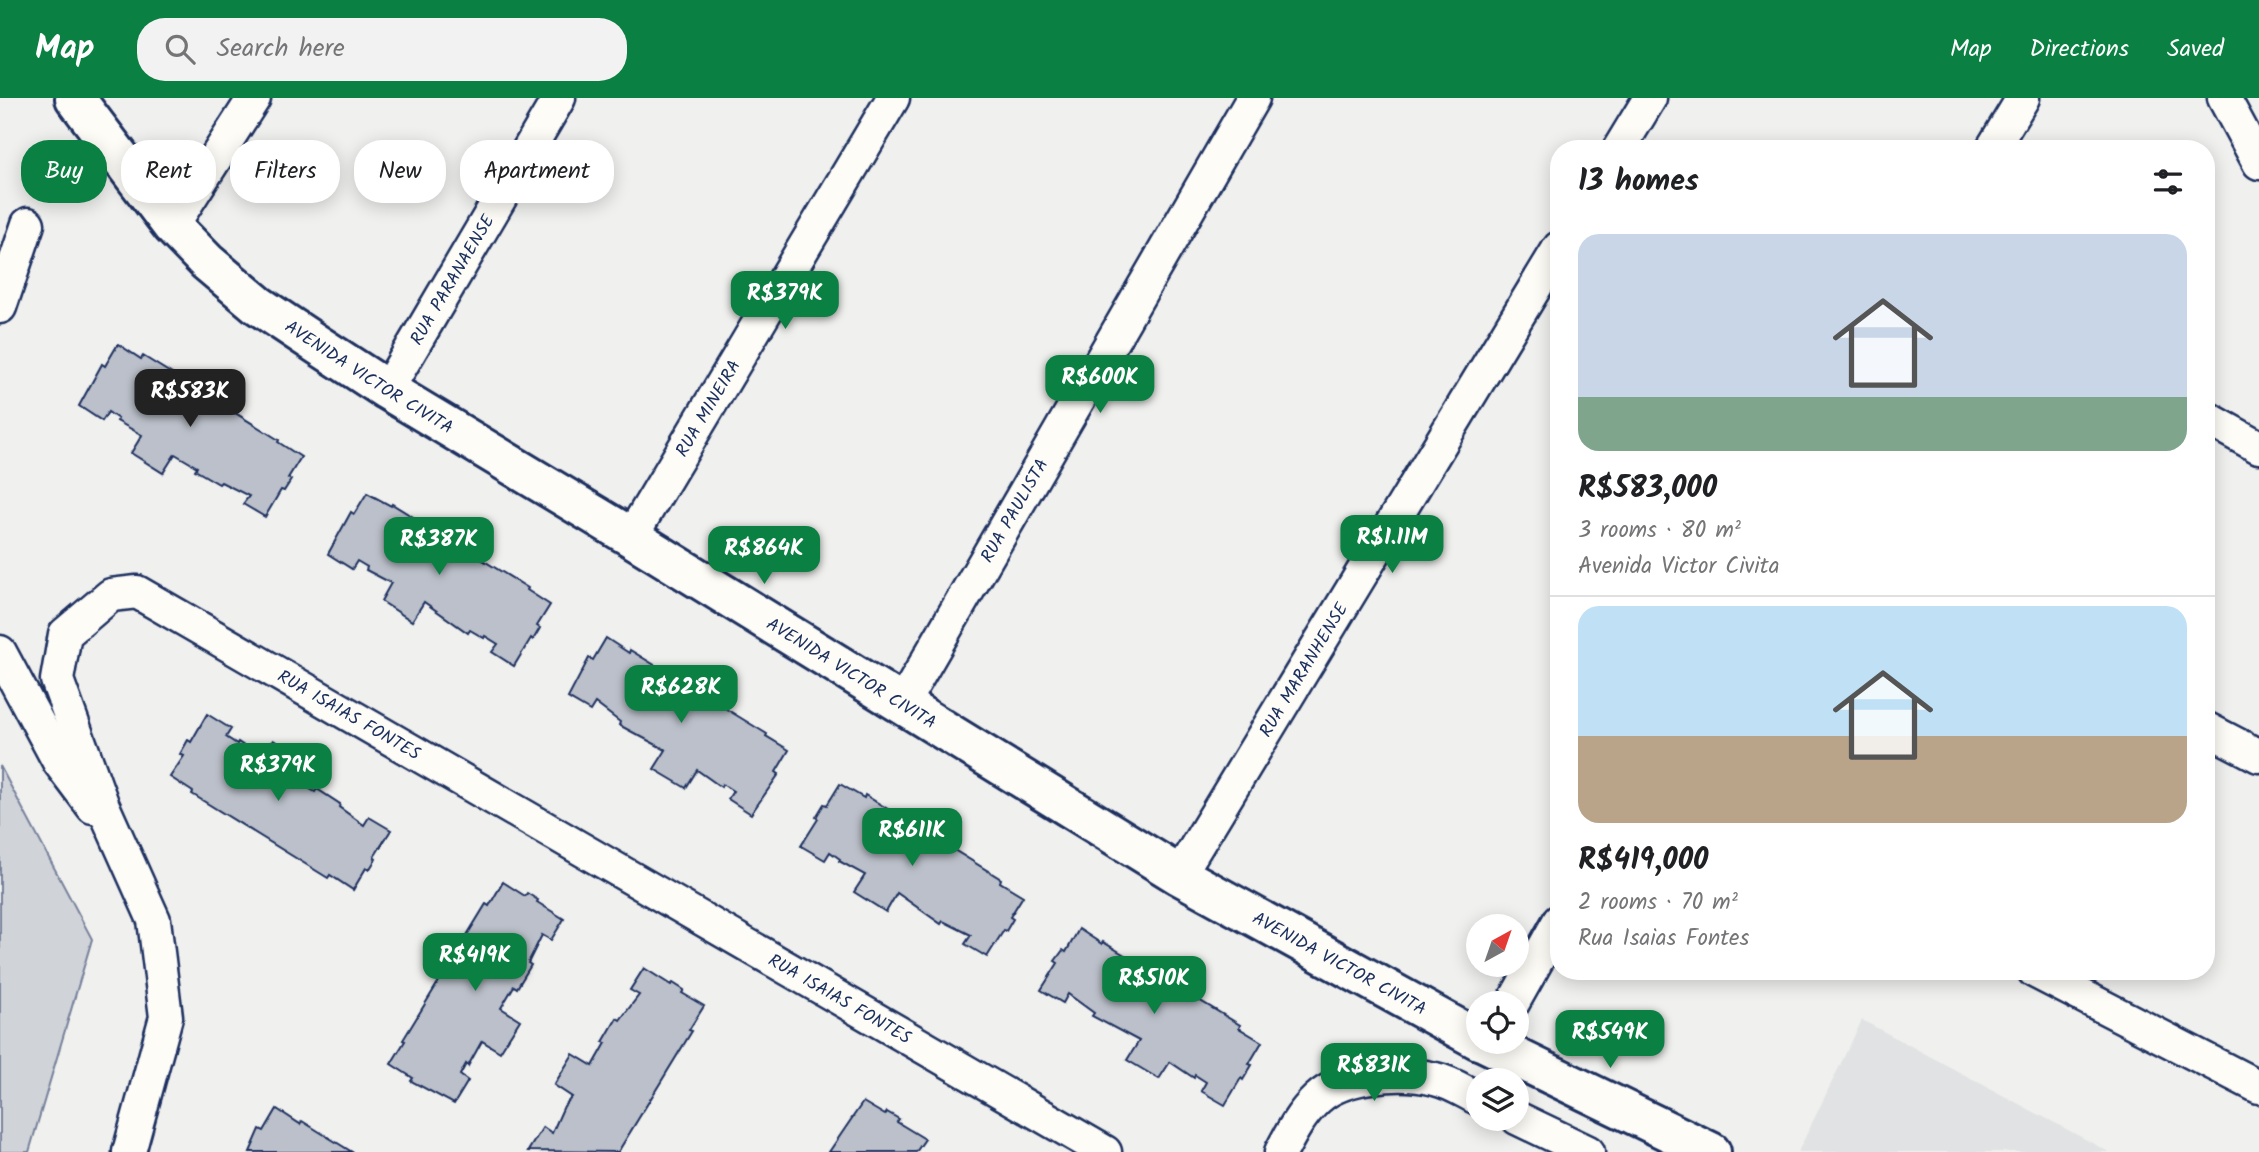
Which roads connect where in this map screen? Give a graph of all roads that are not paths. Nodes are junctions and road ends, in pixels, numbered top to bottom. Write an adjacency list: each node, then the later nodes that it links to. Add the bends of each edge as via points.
1 (75, 98): 13 (main road, AVENIDA VICTOR CIVITA)
2 (254, 98): 13 (street)
3 (559, 98): 16 (street, RUA PARANAENSE)
4 (893, 98): 19 (street, RUA MINEIRA)
5 (1253, 98): 21 (street, RUA PAULISTA)
6 (1650, 98): 9 (street)
7 (2023, 98): 10 (street)
8 (2224, 98): 11 (street)
9 (1624, 140)
10 (1997, 140)
11 (2259, 163)
12 (28, 224): 15 (street)
13 (172, 226): 16 (main road, AVENIDA VICTOR CIVITA, via 258,305)
14 (1550, 263): 25 (street, RUA MARANHENSE)
15 (0, 307)
16 (387, 390): 19 (main road, AVENIDA VICTOR CIVITA)
17 (2215, 422): 18 (street)
18 (2259, 447)
19 (631, 537): 21 (main road, AVENIDA VICTOR CIVITA)
20 (0, 652): 24 (street, via 59,762)
21 (901, 706): 25 (main road, AVENIDA VICTOR CIVITA)
22 (2215, 733): 23 (street)
23 (2259, 756)
24 (121, 845): 34 (street, RUA ISAIAS FONTES, via 154,919 166,1017); 35 (street, RUA ISAIAS FONTES, via 57,680 65,635 111,595 137,592)
25 (1179, 876): 29 (main road, AVENIDA VICTOR CIVITA)
26 (1550, 936): 28 (street)
27 (2051, 980): 31 (street)
28 (1520, 991)
29 (1466, 1032)
30 (1510, 1054): 38 (main road, AVENIDA VICTOR CIVITA)
31 (2259, 1087)
32 (1466, 1093): 36 (street, via 1438,1079 1415,1075 1391,1074 1345,1084 1317,1099)
33 (1529, 1124): 37 (street)
34 (129, 1152)
35 (1105, 1152)
36 (1280, 1152)
37 (1588, 1152)
38 (1711, 1152)

